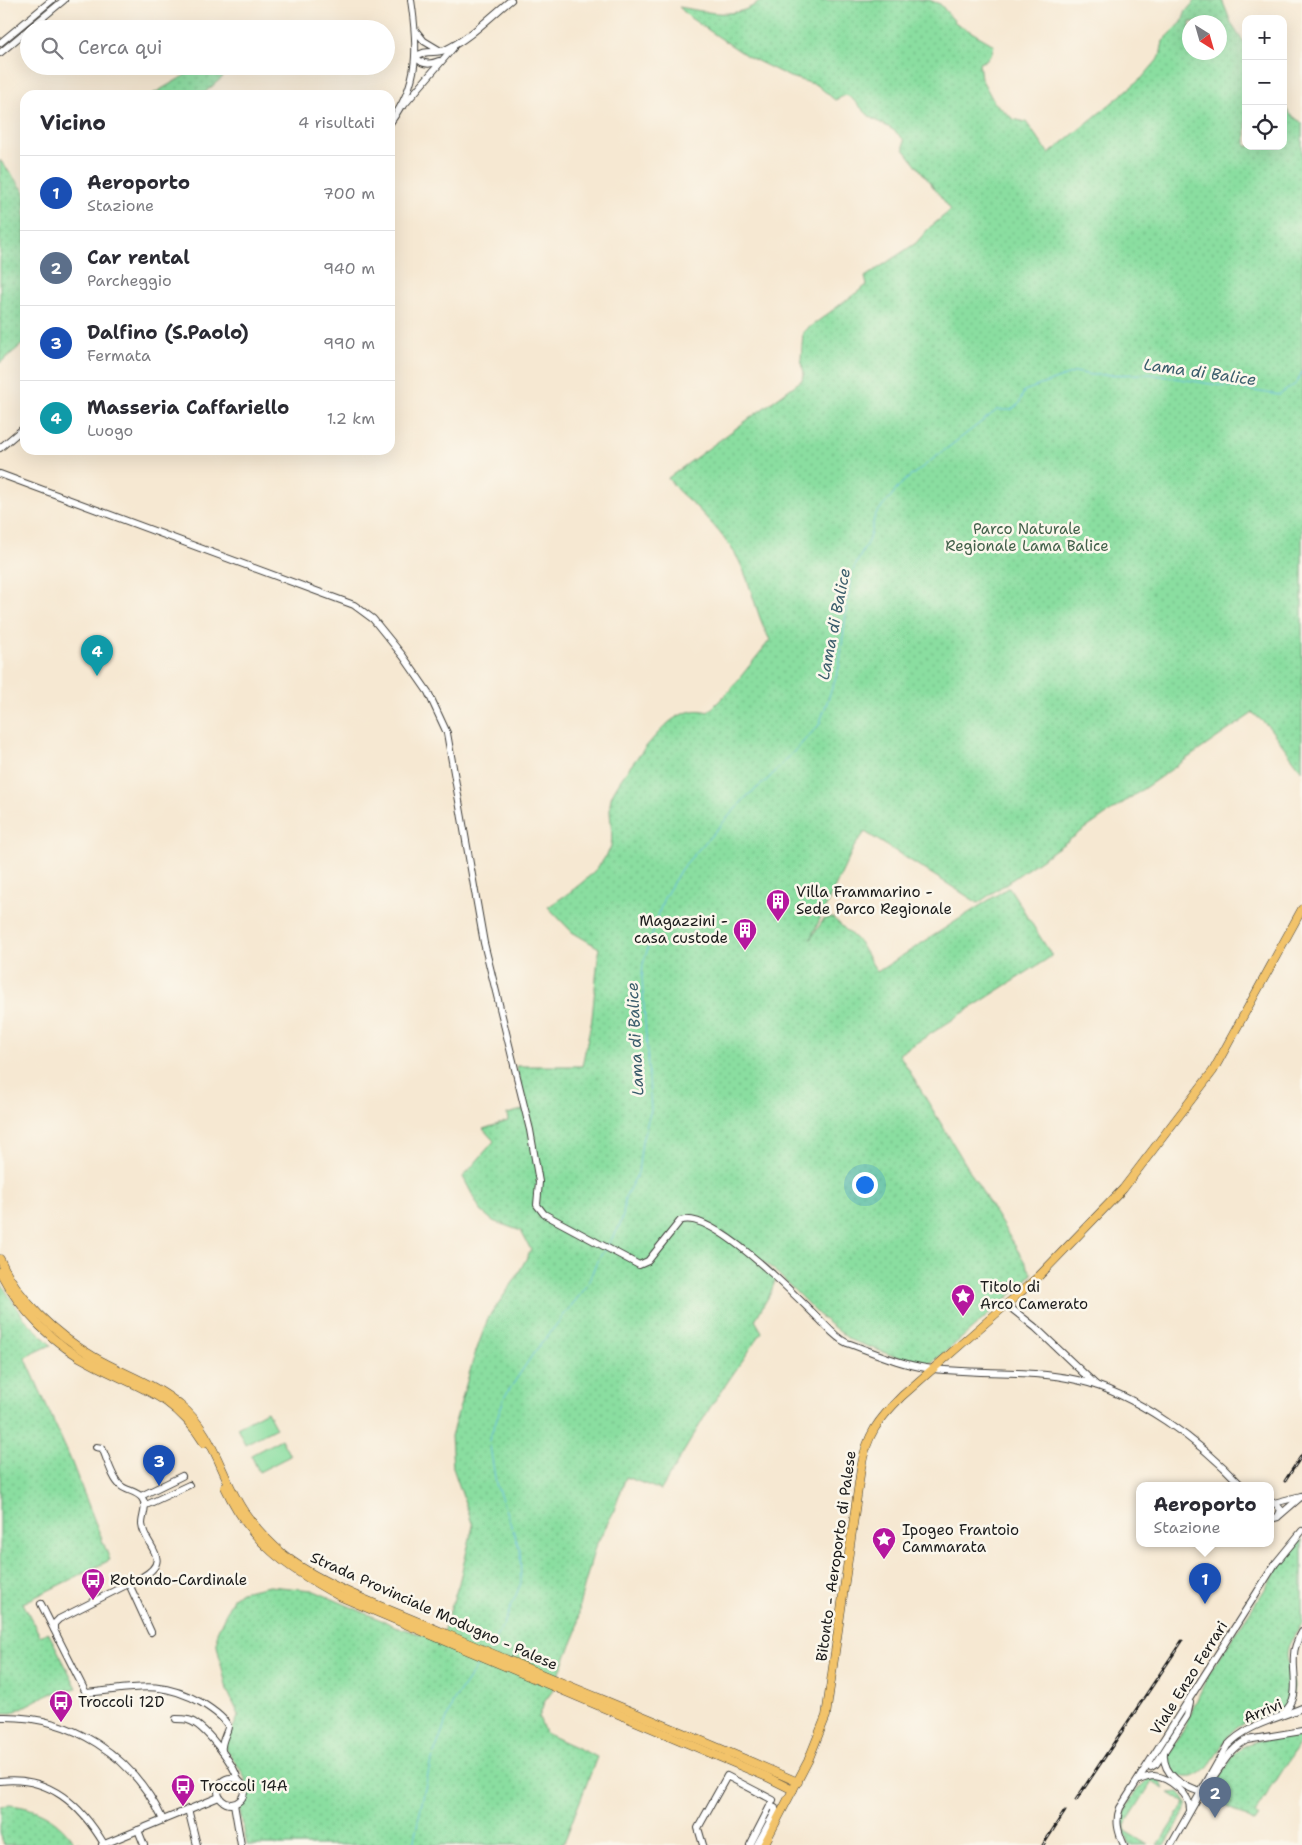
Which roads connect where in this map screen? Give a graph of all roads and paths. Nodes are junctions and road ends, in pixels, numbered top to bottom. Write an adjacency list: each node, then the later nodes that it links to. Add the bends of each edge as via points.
1 (52, 0): 5 (street)
2 (64, 0): 6 (street)
3 (411, 0): 8 (street)
4 (511, 0): 11 (street)
5 (28, 20)
6 (40, 20)
7 (20, 26): 10 (street)
8 (415, 30): 12 (street, via 424,41); 14 (street)
9 (20, 36): 13 (street)
10 (0, 43)
11 (457, 43): 12 (street); 15 (street)
12 (443, 51): 14 (street)
13 (0, 53)
14 (416, 57): 15 (street, via 427,64); 16 (street, via 410,87)
15 (442, 60): 17 (street)
16 (395, 114)
17 (395, 116)
18 (20, 431): 19 (street)
19 (0, 448)
20 (0, 474): 25 (street, via 354,605 367,613 392,641 428,692 447,733 484,943 530,1130 539,1182 537,1205 544,1214 639,1265 648,1261 677,1223 696,1219 746,1251 843,1341 890,1358)
21 (1302, 909): 24 (main road, Bitonto - Aeroporto di Palese, via 1203,1085 1123,1189)
22 (0, 1259): 43 (main road, Strada Provinciale Modugno - Palese, via 15,1287 72,1343 95,1358 148,1382 185,1409 211,1444 243,1510 282,1553 325,1580)
23 (0, 1272): 43 (main road, Strada Provinciale Modugno - Palese, via 30,1315 50,1335 93,1364 146,1388 182,1415 207,1448 229,1496 251,1531 280,1560 296,1573 339,1596)
24 (1007, 1305): 25 (main road, Bitonto - Aeroporto di Palese); 26 (street, via 1036,1328)
25 (935, 1369): 26 (street, via 1059,1377); 60 (main road, Bitonto - Aeroporto di Palese, via 882,1416 867,1443 826,1716)
26 (1096, 1386): 29 (street, via 1140,1407 1178,1431 1222,1465)
27 (96, 1447): 31 (street, via 102,1448 121,1486)
28 (182, 1476): 31 (street)
29 (1238, 1482)
30 (189, 1485): 35 (street)
31 (141, 1496): 35 (street)
32 (1302, 1496): 33 (street); 36 (street)
33 (1274, 1503)
34 (1274, 1504): 36 (street, via 1280,1507)
35 (144, 1506): 39 (street, via 142,1525 157,1555 152,1572)
36 (1280, 1515): 37 (street)
37 (1274, 1518)
38 (1302, 1531): 48 (street, Viale Enzo Ferrari, via 1275,1564)
39 (129, 1584): 41 (street, via 59,1619 54,1624); 42 (street)
40 (41, 1604): 41 (street)
41 (54, 1631): 54 (street, via 86,1693 147,1686 169,1688 188,1696 209,1707 228,1725)
42 (151, 1632)
43 (434, 1632): 47 (main road, Strada Provinciale Modugno - Palese)
44 (1302, 1632): 46 (street)
45 (1302, 1638): 46 (street)
46 (1296, 1645): 52 (street, via 1294,1665 1298,1694 1287,1711)
47 (543, 1678): 60 (main road, Strada Provinciale Modugno - Palese); 61 (main road, Strada Provinciale Modugno - Palese)
48 (1192, 1697): 55 (street, via 1187,1716); 56 (street, via 1186,1712); 58 (street, Viale Enzo Ferrari)
49 (1302, 1708): 52 (street, Arrivi)
50 (0, 1717): 68 (street, via 26,1717 59,1725 100,1744 145,1787)
51 (176, 1719): 54 (street, via 198,1725)
52 (1271, 1720): 62 (street, Arrivi, via 1234,1739)
53 (1302, 1731): 69 (street, via 1239,1744)
54 (222, 1751): 57 (street)
55 (1164, 1752): 56 (street); 62 (street, via 1163,1760 1169,1773)
56 (1150, 1767): 58 (street)
57 (238, 1780): 63 (street, via 223,1780 218,1787); 64 (street, via 244,1787 244,1796)
58 (1140, 1780): 66 (street, via 1158,1776 1184,1792); 79 (street, Viale Enzo Ferrari, via 1117,1815 1117,1829)
59 (0, 1781): 71 (street, via 37,1784 56,1791 75,1804 92,1823)
60 (798, 1782): 61 (main road, Bitonto - Aeroporto di Palese)
61 (793, 1790): 78 (main road, Bitonto - Aeroporto di Palese)
62 (1200, 1791): 66 (street, Arrivi)
63 (219, 1797): 64 (street); 67 (street)
64 (234, 1804): 74 (street)
65 (770, 1806): 75 (street, via 773,1800 727,1776 698,1828); 76 (street); 77 (street, via 775,1808 775,1812)
66 (1190, 1807): 69 (street, Arrivi)
67 (188, 1809): 68 (street); 73 (street)
68 (162, 1820): 70 (street)
69 (1184, 1820): 80 (street)
70 (138, 1830): 71 (street); 72 (street)
71 (102, 1844)
72 (144, 1845)
73 (197, 1845)
74 (241, 1845)
75 (703, 1845)
76 (750, 1845)
77 (757, 1845)
78 (764, 1845)
79 (1124, 1845)
80 (1171, 1845)

